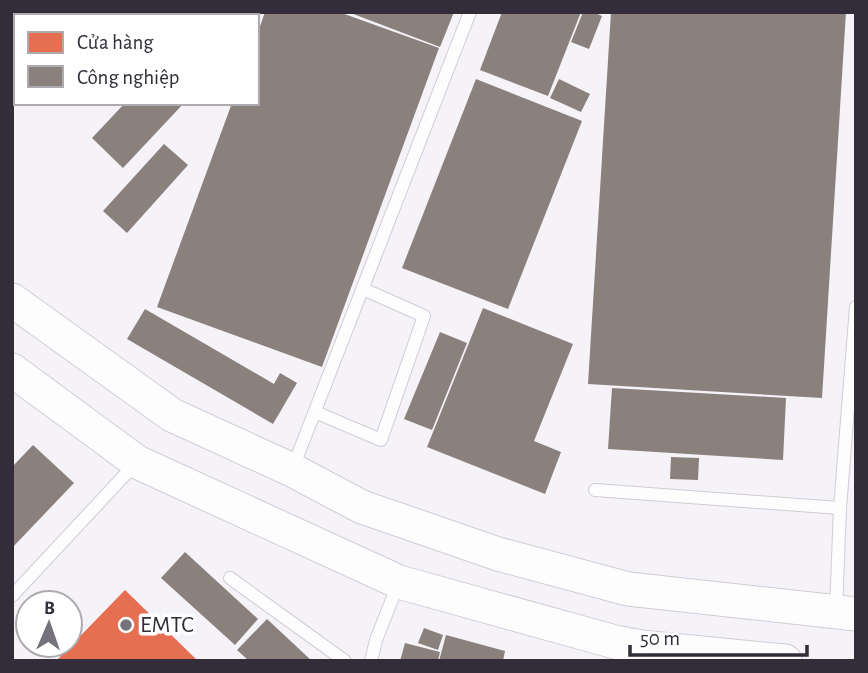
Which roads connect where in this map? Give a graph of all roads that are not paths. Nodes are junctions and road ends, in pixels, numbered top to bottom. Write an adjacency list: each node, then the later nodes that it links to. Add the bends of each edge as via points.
1 (470, 12): 2 (lane)
2 (363, 289): 6 (lane); 6 (lane, via 424,316 381,440)
3 (12, 300): 8 (street, via 172,415)
4 (856, 307): 10 (lane)
5 (12, 370): 7 (street)
6 (315, 412): 8 (lane)
7 (137, 462): 12 (street); 13 (lane)
8 (292, 470): 14 (street, via 362,507 498,554 628,589)
9 (596, 491): 10 (lane)
10 (840, 508): 14 (lane)
11 (230, 578): 17 (lane)
12 (399, 582): 15 (street); 18 (lane)
13 (12, 596)
14 (846, 612)
15 (627, 650): 16 (street)
16 (691, 656): 19 (street)
17 (345, 661)
18 (371, 661)
19 (785, 661)

